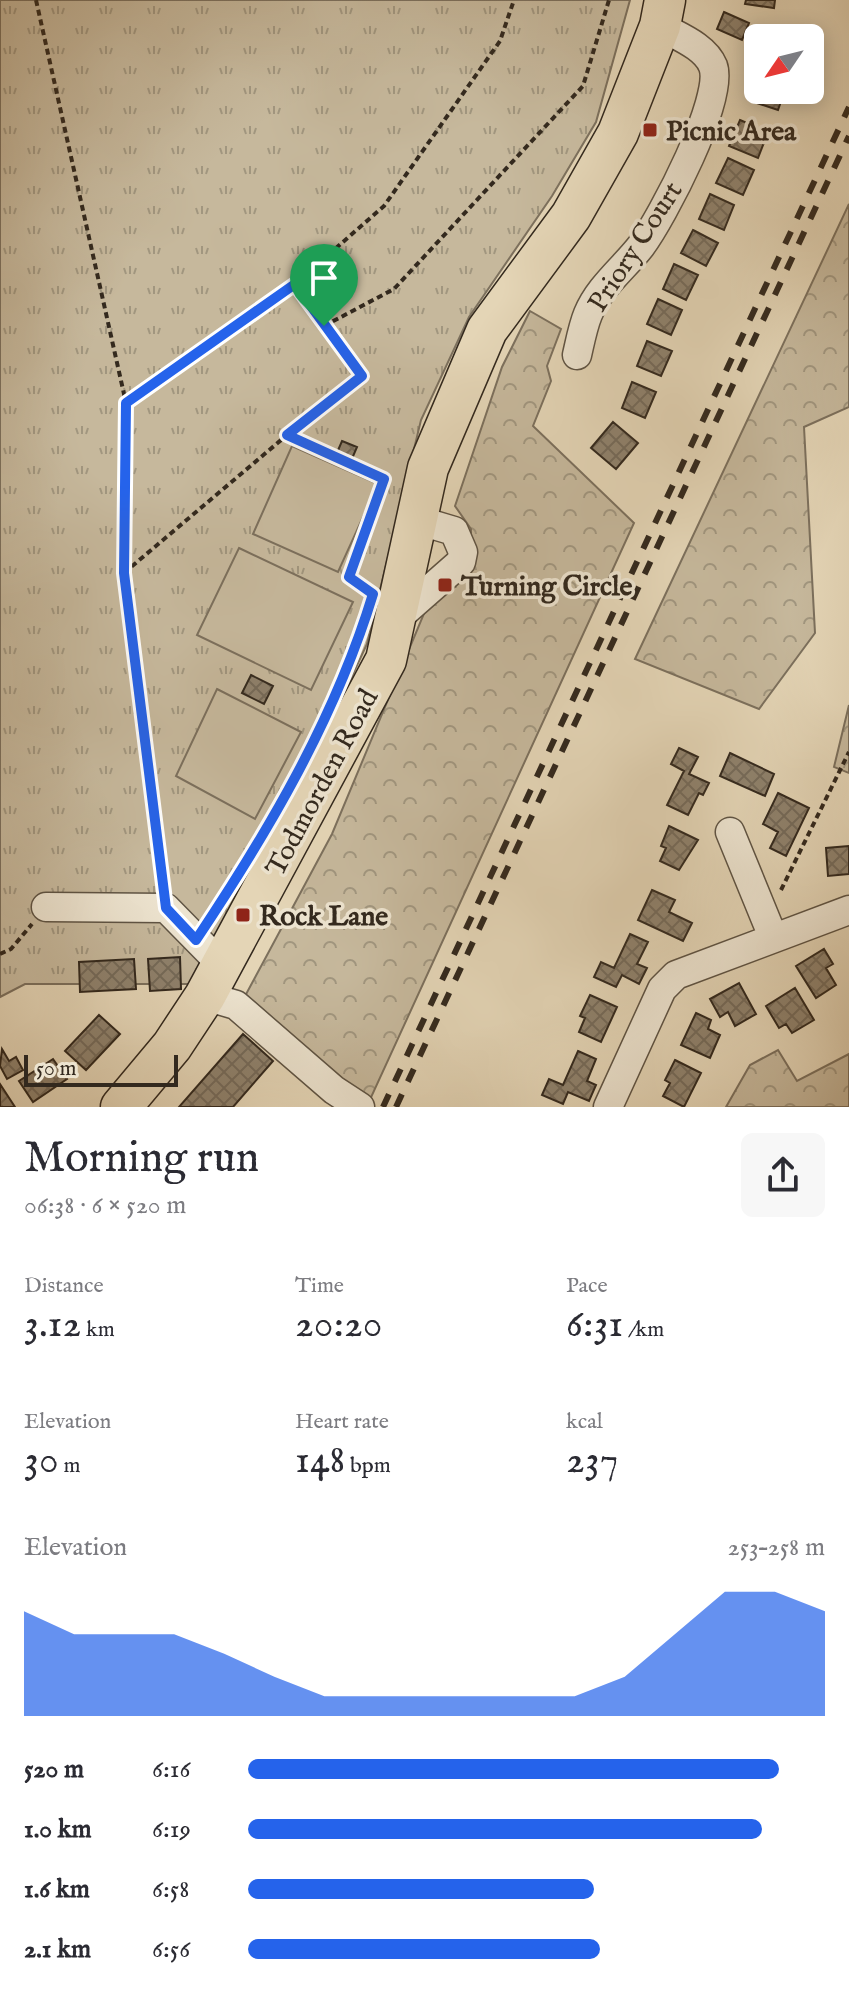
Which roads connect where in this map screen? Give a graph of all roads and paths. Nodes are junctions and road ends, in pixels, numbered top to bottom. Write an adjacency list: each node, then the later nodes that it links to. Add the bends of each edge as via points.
1 (36, 0): 8 (path)
2 (514, 0): 5 (path, via 500,41 384,206)
3 (609, 0): 6 (path, via 583,86 394,289)
4 (662, 13): 7 (street, Priory Court, via 713,66 715,92 669,201 588,312); 10 (highway, Todmorden Road, via 618,133 571,216 487,330 428,468)
5 (295, 284): 6 (path); 8 (path)
6 (324, 326): 9 (path, via 362,376)
7 (577, 355)
8 (126, 403): 11 (path)
9 (287, 435): 11 (path); 12 (path, via 384,479 349,577)
10 (417, 520): 12 (highway, Todmorden Road); 12 (street, via 454,531 463,552 461,562)
11 (124, 573): 16 (path)
12 (384, 607): 20 (highway, Todmorden Road, via 386,660)
13 (849, 752): 18 (path)
14 (730, 832): 18 (street)
15 (46, 907): 16 (street); 19 (path, via 11,949)
16 (166, 908): 20 (street)
17 (849, 910): 18 (street)
18 (769, 927): 23 (street, via 676,975 662,989)
19 (0, 954)
20 (214, 981): 21 (highway, Todmorden Road, via 172,1046); 22 (street, via 334,1090)
21 (121, 1107)
22 (360, 1107)
23 (608, 1107)

